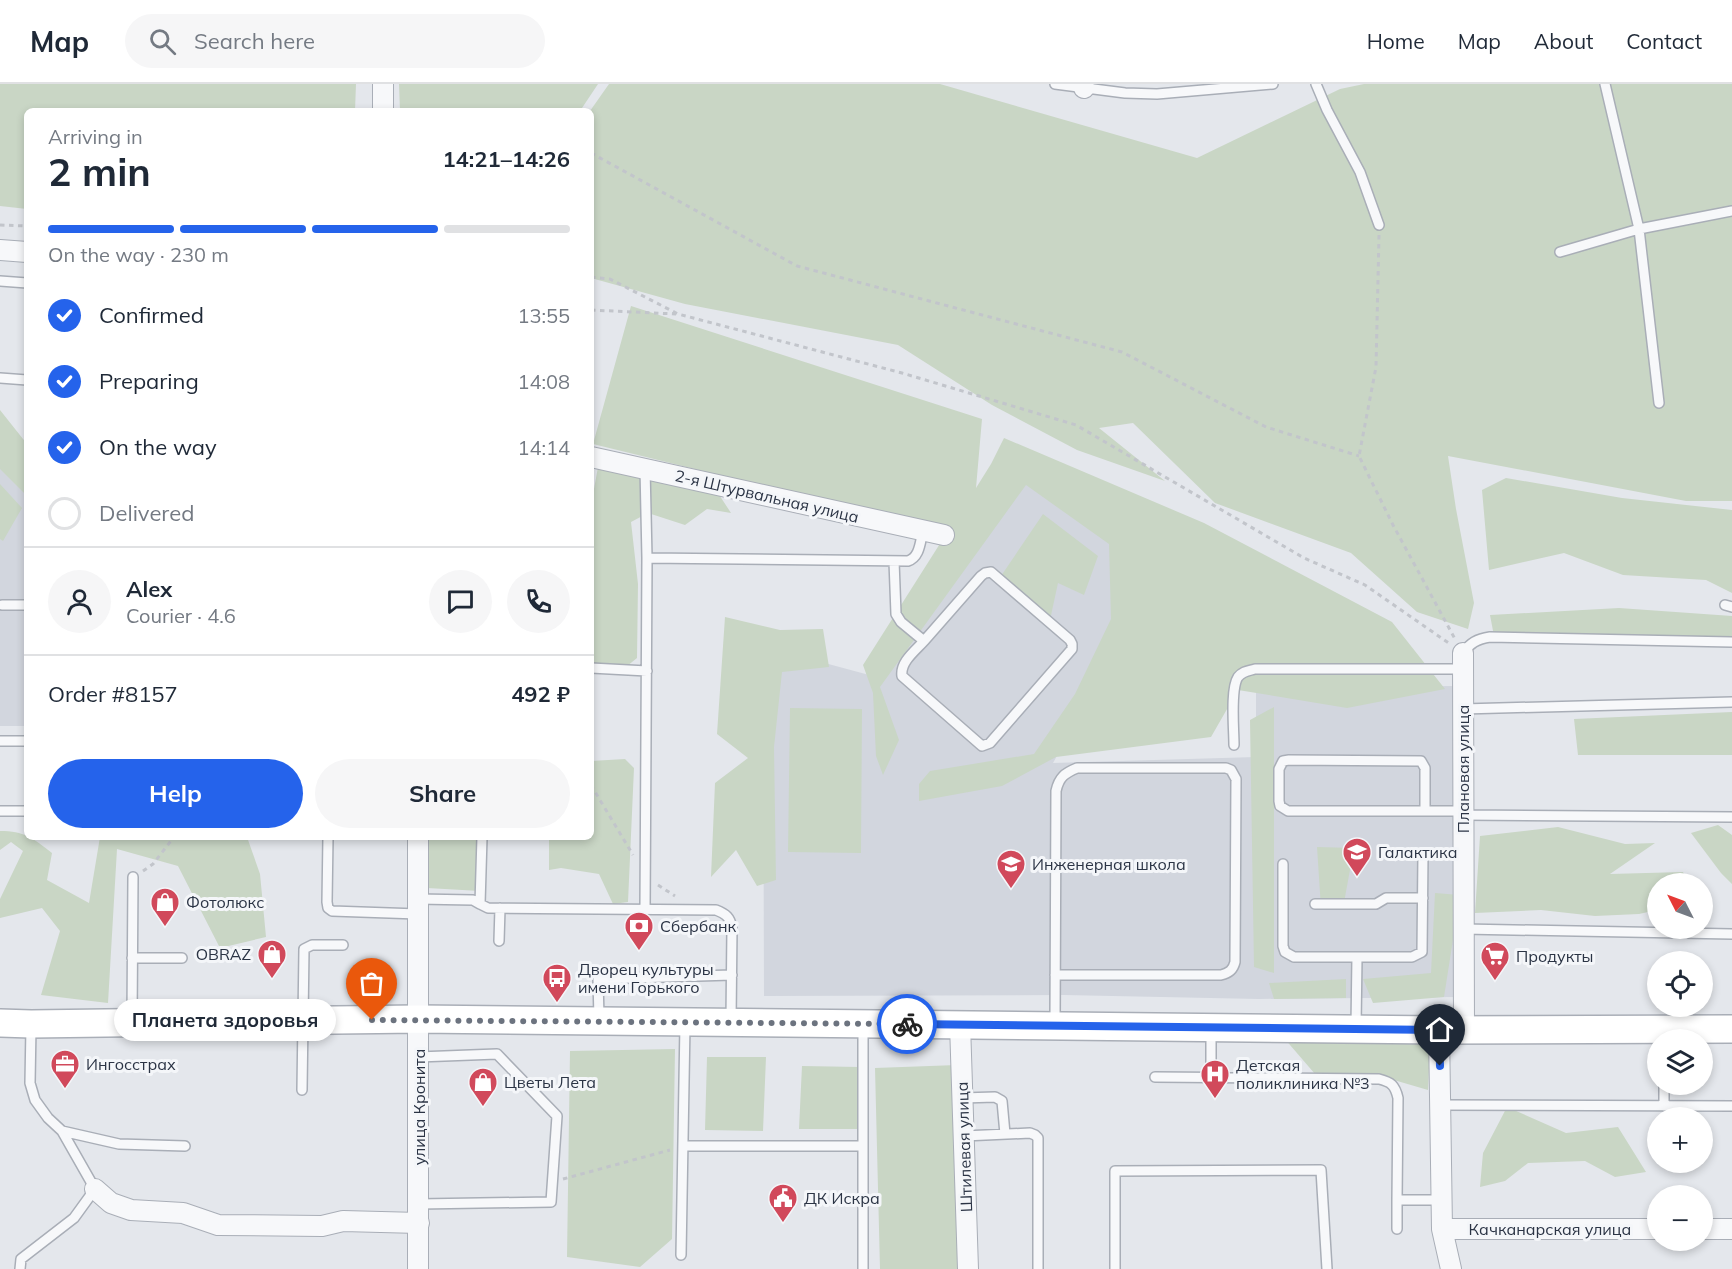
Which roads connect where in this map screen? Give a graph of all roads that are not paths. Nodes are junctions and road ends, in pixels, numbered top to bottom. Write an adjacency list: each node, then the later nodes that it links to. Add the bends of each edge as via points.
1 (383, 84): 7 (street)
2 (1055, 84): 6 (lane)
3 (1274, 84): 6 (lane, via 1157,94)
4 (1316, 84): 9 (lane, via 1360,172)
5 (1605, 84): 10 (lane)
6 (1083, 86)
7 (383, 108)
8 (1732, 211): 10 (lane)
9 (1379, 225)
10 (1639, 229): 13 (lane); 18 (lane)
11 (0, 250): 12 (street)
12 (24, 252)
13 (1560, 252)
14 (0, 281): 15 (lane)
15 (24, 284)
16 (0, 378): 17 (lane)
17 (24, 380)
18 (1659, 403)
19 (594, 458): 20 (street, 2-я Штурвальная улица)
20 (645, 468): 21 (street, 2-я Штурвальная улица); 23 (lane)
21 (923, 531): 22 (street, 2-я Штурвальная улица); 24 (lane, via 915,557)
22 (944, 535)
23 (647, 558): 24 (lane); 31 (lane)
24 (894, 561): 27 (lane, via 896,614)
25 (2, 605): 26 (lane)
26 (24, 605)
27 (924, 641): 27 (lane, via 905,662 902,676 982,747 990,743 1072,649 1070,640 991,572 981,576)
28 (1732, 642): 29 (lane, via 1490,637 1469,645)
29 (1463, 661): 33 (street, Плановая улица); 36 (lane, via 1244,672 1234,688)
30 (594, 668): 31 (lane)
31 (646, 670): 53 (lane)
32 (1732, 702): 33 (lane)
33 (1463, 709): 40 (street, Плановая улица)
34 (0, 741): 35 (lane)
35 (24, 741)
36 (1234, 745)
37 (0, 811): 38 (lane)
38 (24, 811)
39 (1425, 811): 39 (lane, via 1284,810 1279,801 1279,769 1289,760 1421,761 1425,768); 40 (lane)
40 (1463, 813): 41 (lane); 54 (street, Плановая улица)
41 (1732, 817)
42 (328, 840): 51 (lane, via 327,902 332,911)
43 (418, 840): 51 (street, улица Кронита)
44 (482, 840): 49 (lane)
45 (1423, 854): 48 (lane)
46 (1283, 864): 58 (lane, via 1285,952 1294,957)
47 (133, 877): 59 (lane)
48 (1423, 898): 50 (lane, via 1386,898 1376,904); 58 (lane, via 1423,946 1418,956)
49 (480, 904): 51 (lane, via 473,900); 52 (lane)
50 (1315, 904)
51 (418, 906): 63 (street, улица Кронита)
52 (500, 908): 53 (lane); 56 (lane)
53 (645, 910): 61 (lane, via 725,913 732,928)
54 (1464, 929): 55 (lane); 76 (street, Плановая улица)
55 (1732, 934)
56 (499, 941)
57 (343, 945): 64 (lane, via 312,945 304,949)
58 (1356, 957): 75 (lane)
59 (132, 958): 60 (lane); 69 (lane)
60 (182, 958)
61 (732, 975): 65 (lane, via 598,979); 67 (lane)
62 (1055, 975): 62 (lane, via 1058,781 1077,768 1231,770 1236,778 1235,962 1228,974); 73 (lane)
63 (418, 1019): 64 (street); 65 (street); 80 (street, улица Кронита)
64 (302, 1020): 69 (street); 83 (lane)
65 (599, 1021): 66 (street)
66 (685, 1022): 67 (street); 93 (lane)
67 (731, 1022): 70 (street)
68 (0, 1023): 71 (street)
69 (132, 1023): 71 (street)
70 (863, 1023): 72 (street); 94 (lane)
71 (31, 1024): 89 (lane, via 30,1083 35,1100)
72 (960, 1024): 73 (street); 85 (street, Штилевая улица)
73 (1055, 1025): 74 (street)
74 (1211, 1027): 75 (street); 82 (lane)
75 (1356, 1028): 76 (street)
76 (1451, 1029): 79 (street); 86 (street, Плановая улица)
77 (1732, 1029): 78 (street)
78 (1713, 1030)
79 (1647, 1034)
80 (418, 1057): 98 (street, улица Кронита); 98 (lane, via 497,1054 557,1116 551,1202)
81 (1155, 1077): 82 (lane)
82 (1210, 1078): 96 (lane, via 1389,1081 1398,1098)
83 (302, 1090)
84 (1664, 1095): 87 (lane)
85 (962, 1098): 90 (lane, via 995,1097 1002,1101); 91 (street, Штилевая улица)
86 (1440, 1105): 87 (lane); 97 (street, Плановая улица)
87 (1664, 1106): 88 (lane)
88 (1732, 1106)
89 (62, 1131): 92 (lane, via 119,1144); 95 (lane)
90 (1005, 1134): 91 (lane); 109 (lane, via 1030,1133 1038,1138)
91 (964, 1136): 108 (street, Штилевая улица)
92 (185, 1146)
93 (683, 1146): 94 (lane); 104 (lane)
94 (863, 1146): 107 (lane)
95 (95, 1189): 98 (street, via 111,1203 131,1210 183,1213 218,1225 322,1226); 105 (lane, via 74,1218 21,1259)
96 (1397, 1200): 97 (lane); 99 (lane)
97 (1442, 1200): 100 (street, Плановая улица)
98 (419, 1213): 106 (street, улица Кронита)
99 (1397, 1229)
100 (1442, 1229): 101 (street, Качканарская улица); 112 (street, Плановая улица)
101 (1647, 1229)
102 (1713, 1229): 103 (street)
103 (1732, 1229)
104 (681, 1255)
105 (20, 1269)
106 (418, 1269)
107 (863, 1269)
108 (968, 1269)
109 (1038, 1269)
110 (1115, 1269): 111 (lane, via 1115,1171 1322,1170)
111 (1327, 1269)
112 (1451, 1269)

